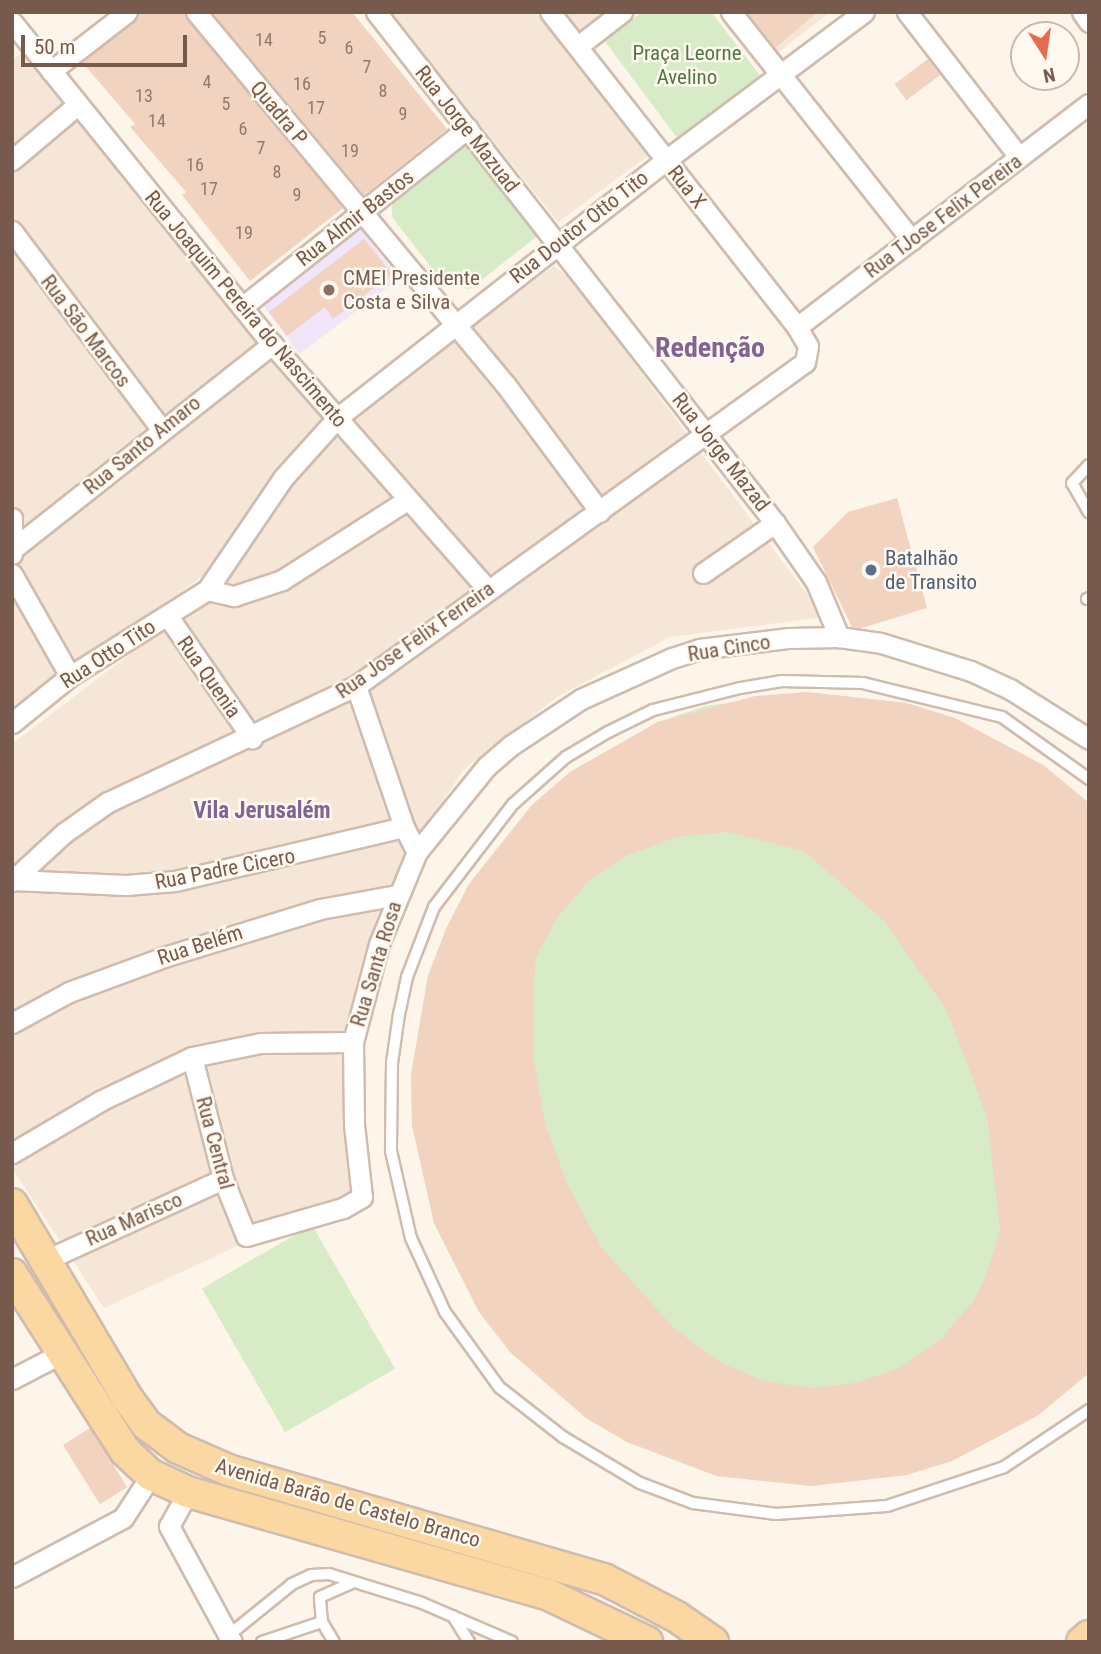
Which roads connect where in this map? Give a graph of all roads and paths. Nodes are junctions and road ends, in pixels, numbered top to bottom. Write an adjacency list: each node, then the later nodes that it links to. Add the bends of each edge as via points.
1 (127, 12): 13 (street)
2 (196, 12): 21 (street, Quadra P)
3 (376, 12): 17 (street, Rua Jorge Mazuad)
4 (550, 12): 12 (street, Rua X)
5 (621, 12): 12 (street)
6 (731, 12): 14 (street)
7 (864, 12): 14 (street, Rua Doutor Otto Tito)
8 (907, 12): 18 (street)
9 (1082, 12): 11 (street)
10 (12, 22): 13 (street, Rua Joaquim Pereira do Nascimento)
11 (1089, 22)
12 (578, 46): 20 (street, Rua X)
13 (51, 71): 16 (street, Rua Joaquim Pereira do Nascimento)
14 (780, 75): 20 (street, Rua Doutor Otto Tito); 23 (street)
15 (1089, 104): 18 (street, Rua TJose Felix Pereira)
16 (77, 105): 19 (street); 25 (street, Rua Joaquim Pereira do Nascimento)
17 (468, 128): 21 (street, Rua Almir Bastos); 24 (street, Rua Jorge Mazuad)
18 (1019, 157): 23 (street, Rua TJose Felix Pereira)
19 (12, 160)
20 (666, 160): 24 (street, Rua Doutor Otto Tito); 27 (street, Rua X)
21 (363, 213): 25 (street, Rua Almir Bastos); 26 (street, Quadra P)
22 (12, 231): 31 (street, Rua São Marcos)
23 (912, 240): 27 (street, Rua TJose Felix Pereira)
24 (558, 245): 26 (street, Rua Doutor Otto Tito); 32 (street, Rua Jorge Mazad)
25 (242, 307): 28 (street, Rua Joaquim Pereira do Nascimento)
26 (455, 323): 30 (street, Rua Doutor Otto Tito); 35 (street, Quadra P)
27 (797, 327): 29 (street, Rua X, via 809,349)
28 (272, 344): 30 (street, Rua Joaquim Pereira do Nascimento); 31 (street, Rua Santo Amaro)
29 (801, 366): 32 (street, Rua Jose Felix Ferreira)
30 (337, 418): 34 (street, Rua Joaquim Pereira do Nascimento); 42 (street, Rua Doutor Otto Tito, via 283,478)
31 (161, 429): 39 (street, Rua Santo Amaro)
32 (708, 434): 35 (street, Rua Jose Felix Ferreira); 38 (street, Rua Jorge Mazad)
33 (1089, 465): 36 (lane, via 1072,483)
34 (407, 500): 42 (street, via 282,580 234,596); 43 (street, Rua Joaquim Pereira do Nascimento)
35 (600, 512): 43 (street, Rua Jose Felix Ferreira)
36 (1089, 513)
37 (12, 518): 39 (street)
38 (775, 523): 40 (street); 45 (street, Rua Jorge Mazad, via 816,582)
39 (13, 551)
40 (704, 573)
41 (12, 574): 46 (street)
42 (207, 590): 44 (street, Rua Otto Tito)
43 (488, 590): 47 (street, Rua Jose Felix Ferreira)
44 (167, 615): 46 (street, Rua Otto Tito); 49 (street, Rua Quenia)
45 (839, 637): 50 (street, Rua Cinco, via 881,643 971,671 1019,694); 53 (street, Rua Cinco, via 699,649 581,699 487,766)
46 (70, 676): 48 (street, Rua Otto Tito)
47 (356, 686): 49 (street, Rua Jose Felix Ferreira); 52 (street)
48 (12, 723)
49 (252, 738): 54 (street, Rua Jose Felix Ferreira, via 85,815)
50 (1089, 739)
51 (1089, 779): 67 (lane, via 1002,717 863,683 782,681 740,688 679,702 608,732 566,757 513,804 434,907 407,977 399,1014 392,1063 391,1138 411,1238 445,1312 499,1387 563,1437 640,1483 694,1503 776,1514 887,1506 1004,1467)
52 (404, 827): 53 (street); 54 (street, Rua Padre Cicero, via 175,881 126,885)
53 (417, 852): 55 (street, Rua Santa Rosa)
54 (13, 881)
55 (397, 895): 56 (street, Rua Belém, via 320,909 177,953 69,992); 57 (street, Rua Santa Rosa)
56 (12, 1023)
57 (353, 1042): 58 (street, via 261,1043); 62 (street, Rua Santa Rosa, via 354,1124 362,1197 343,1208 255,1236)
58 (192, 1057): 59 (street, via 102,1100); 60 (street, Rua Central)
59 (12, 1153)
60 (223, 1179): 62 (street, Rua Central); 63 (street, Rua Marisco)
61 (12, 1204): 63 (main road, Avenida Barão de Castelo Branco)
62 (240, 1229)
63 (46, 1260): 81 (main road, Avenida Barão de Castelo Branco, via 128,1399 146,1424 178,1448 228,1470 604,1579 677,1617)
64 (12, 1274): 65 (main road, Avenida Barão de Castelo Branco)
65 (60, 1354): 66 (street); 68 (main road, Avenida Barão de Castelo Branco, via 125,1451)
66 (12, 1379)
67 (1089, 1409)
68 (151, 1475): 69 (main road, Avenida Barão de Castelo Branco); 70 (street, via 123,1518)
69 (188, 1492): 75 (street, via 169,1526); 80 (main road, Avenida Barão de Castelo Branco, via 549,1595)
70 (12, 1577)
71 (354, 1582): 72 (lane); 73 (lane, via 320,1597); 75 (lane, via 329,1574 310,1575)
72 (453, 1616): 78 (lane); 79 (lane)
73 (322, 1622): 76 (lane); 77 (lane)
74 (1089, 1636): 82 (main road)
75 (230, 1638)
76 (262, 1642)
77 (334, 1642)
78 (468, 1642)
79 (511, 1642)
80 (647, 1642)
81 (713, 1642)
82 (1082, 1642)

